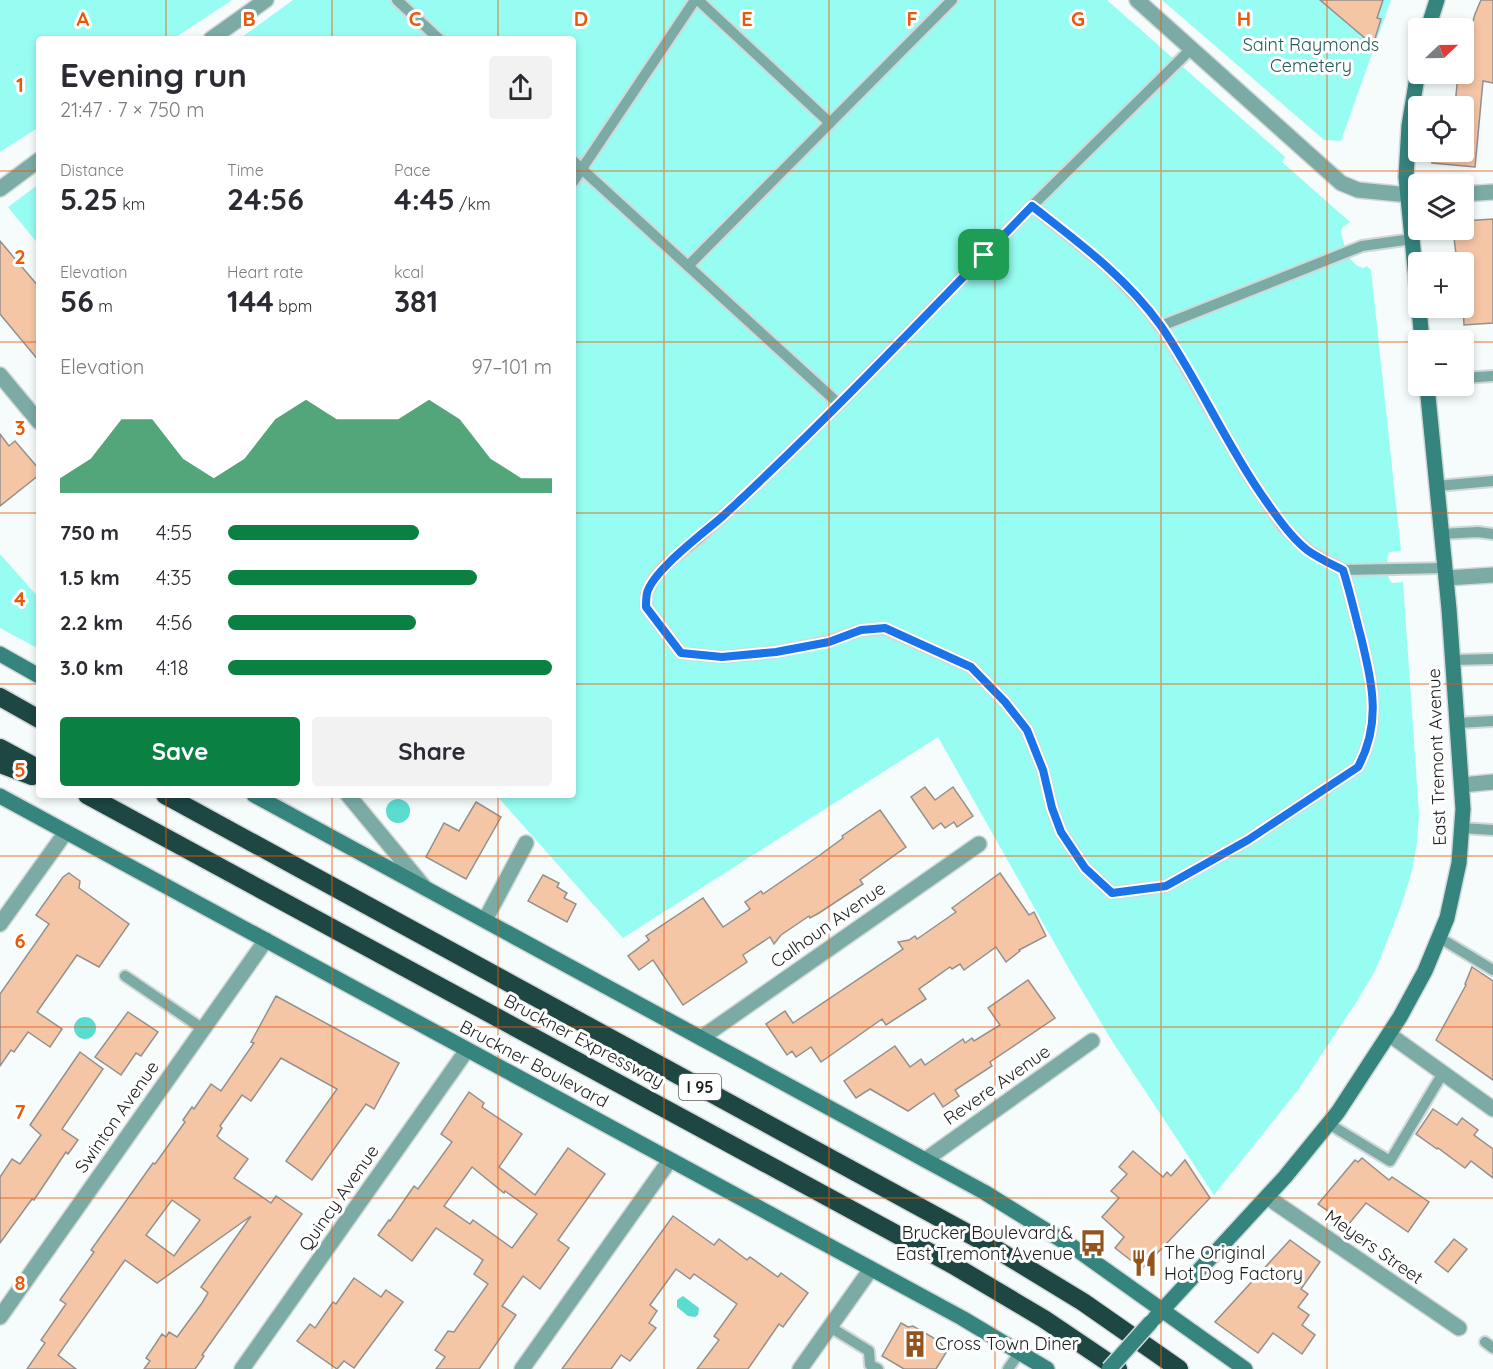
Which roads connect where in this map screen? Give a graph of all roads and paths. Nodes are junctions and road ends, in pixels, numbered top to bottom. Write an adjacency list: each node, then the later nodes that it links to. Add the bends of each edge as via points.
1 (266, 0): 8 (street)
2 (397, 0): 9 (lane)
3 (697, 0): 12 (lane); 15 (lane)
4 (952, 0): 12 (lane)
5 (1437, 0): 7 (main road)
6 (1142, 1): 10 (street)
7 (1431, 18)
8 (215, 36)
9 (437, 36)
10 (1191, 49): 21 (street, via 1341,183 1358,190); 22 (lane)
11 (1416, 84): 16 (main road, via 1409,126)
12 (830, 123): 25 (lane)
13 (36, 162): 18 (street)
14 (576, 164): 15 (lane)
15 (582, 169): 17 (lane); 25 (lane)
16 (1408, 176)
17 (576, 178)
18 (2, 184)
19 (1493, 192): 20 (street)
20 (1474, 193)
21 (1408, 195)
22 (1032, 206): 26 (lane, via 1124,282); 32 (lane)
23 (1408, 240): 26 (lane, via 1362,246)
24 (1412, 240): 27 (main road)
25 (688, 266): 32 (lane)
26 (1161, 326): 38 (lane, via 1248,476 1283,526 1308,550)
27 (1421, 330)
28 (0, 375): 33 (street)
29 (1493, 376): 30 (lane)
30 (1474, 377)
31 (1428, 396): 35 (main road, East Tremont Avenue)
32 (839, 404): 38 (lane, via 664,566 647,593 646,607 681,653 722,657 776,652 829,642 861,630 885,628 971,667 1027,730 1061,832 1085,868 1112,893 1166,886 1248,840 1358,767 1368,749 1373,686)
33 (36, 418)
34 (1493, 481): 35 (lane)
35 (1437, 486): 36 (main road, East Tremont Avenue)
36 (1442, 534): 37 (lane); 39 (main road, East Tremont Avenue)
37 (1493, 534)
38 (1343, 570): 39 (lane)
39 (1446, 573): 40 (street); 43 (main road, East Tremont Avenue)
40 (1493, 575)
41 (0, 654): 44 (main road)
42 (1493, 659): 43 (lane)
43 (1453, 660): 49 (main road, East Tremont Avenue)
44 (36, 674)
45 (0, 697): 47 (highway)
46 (0, 708): 50 (highway)
47 (36, 717)
48 (1493, 721): 49 (lane)
49 (1458, 723): 56 (main road, East Tremont Avenue)
50 (36, 727)
51 (0, 748): 53 (highway)
52 (0, 764): 54 (highway)
53 (36, 767)
54 (36, 778)
55 (1493, 782): 56 (street)
56 (1461, 785): 64 (main road, East Tremont Avenue)
57 (0, 796): 66 (main road, Bruckner Boulevard)
58 (83, 798): 63 (highway)
59 (92, 798): 63 (highway, Bruckner Expressway / I 95)
60 (173, 798): 101 (highway, Bruckner Expressway / I 95, via 991,1246 1075,1297)
61 (260, 798): 69 (main road)
62 (350, 798): 69 (street)
63 (120, 813): 100 (highway, Bruckner Expressway / I 95, via 953,1265)
64 (1462, 828): 65 (lane); 72 (main road, East Tremont Avenue, via 1456,881)
65 (1493, 830)
66 (66, 832): 71 (street); 73 (main road, Bruckner Boulevard)
67 (526, 843): 70 (street)
68 (979, 844): 78 (street, Calhoun Avenue)
69 (425, 888): 70 (main road)
70 (485, 920): 78 (main road)
71 (0, 924)
72 (1440, 938): 74 (lane); 77 (main road, East Tremont Avenue)
73 (266, 940): 76 (street, Swinton Avenue); 80 (main road, Bruckner Boulevard)
74 (1493, 970)
75 (125, 976): 76 (lane)
76 (203, 1029): 89 (street, Swinton Avenue)
77 (1390, 1035): 81 (street); 83 (main road, East Tremont Avenue)
78 (701, 1038): 85 (main road)
79 (1092, 1041): 85 (street, Revere Avenue)
80 (467, 1050): 84 (main road, Bruckner Boulevard); 93 (street, Quincy Avenue)
81 (1443, 1073): 82 (street); 83 (lane, via 1390,1161)
82 (1493, 1108)
83 (1329, 1124): 86 (main road, East Tremont Avenue)
84 (670, 1160): 87 (main road, Bruckner Boulevard); 94 (street)
85 (925, 1160): 88 (main road, via 1076,1249)
86 (1267, 1197): 88 (main road, East Tremont Avenue); 91 (street, Meyers Street)
87 (871, 1269): 90 (street); 92 (main road, Bruckner Boulevard)
88 (1162, 1310): 99 (main road, East Tremont Avenue, bridge); 102 (main road)
89 (0, 1317)
90 (830, 1327): 95 (street); 96 (lane, via 869,1351 870,1365)
91 (1459, 1328)
92 (1020, 1352): 97 (lane); 98 (main road, Bruckner Boulevard)
93 (242, 1369)
94 (522, 1369)
95 (800, 1369)
96 (878, 1369)
97 (1008, 1369)
98 (1047, 1369)
99 (1108, 1369)
100 (1118, 1369)
101 (1179, 1369)
102 (1245, 1369)

